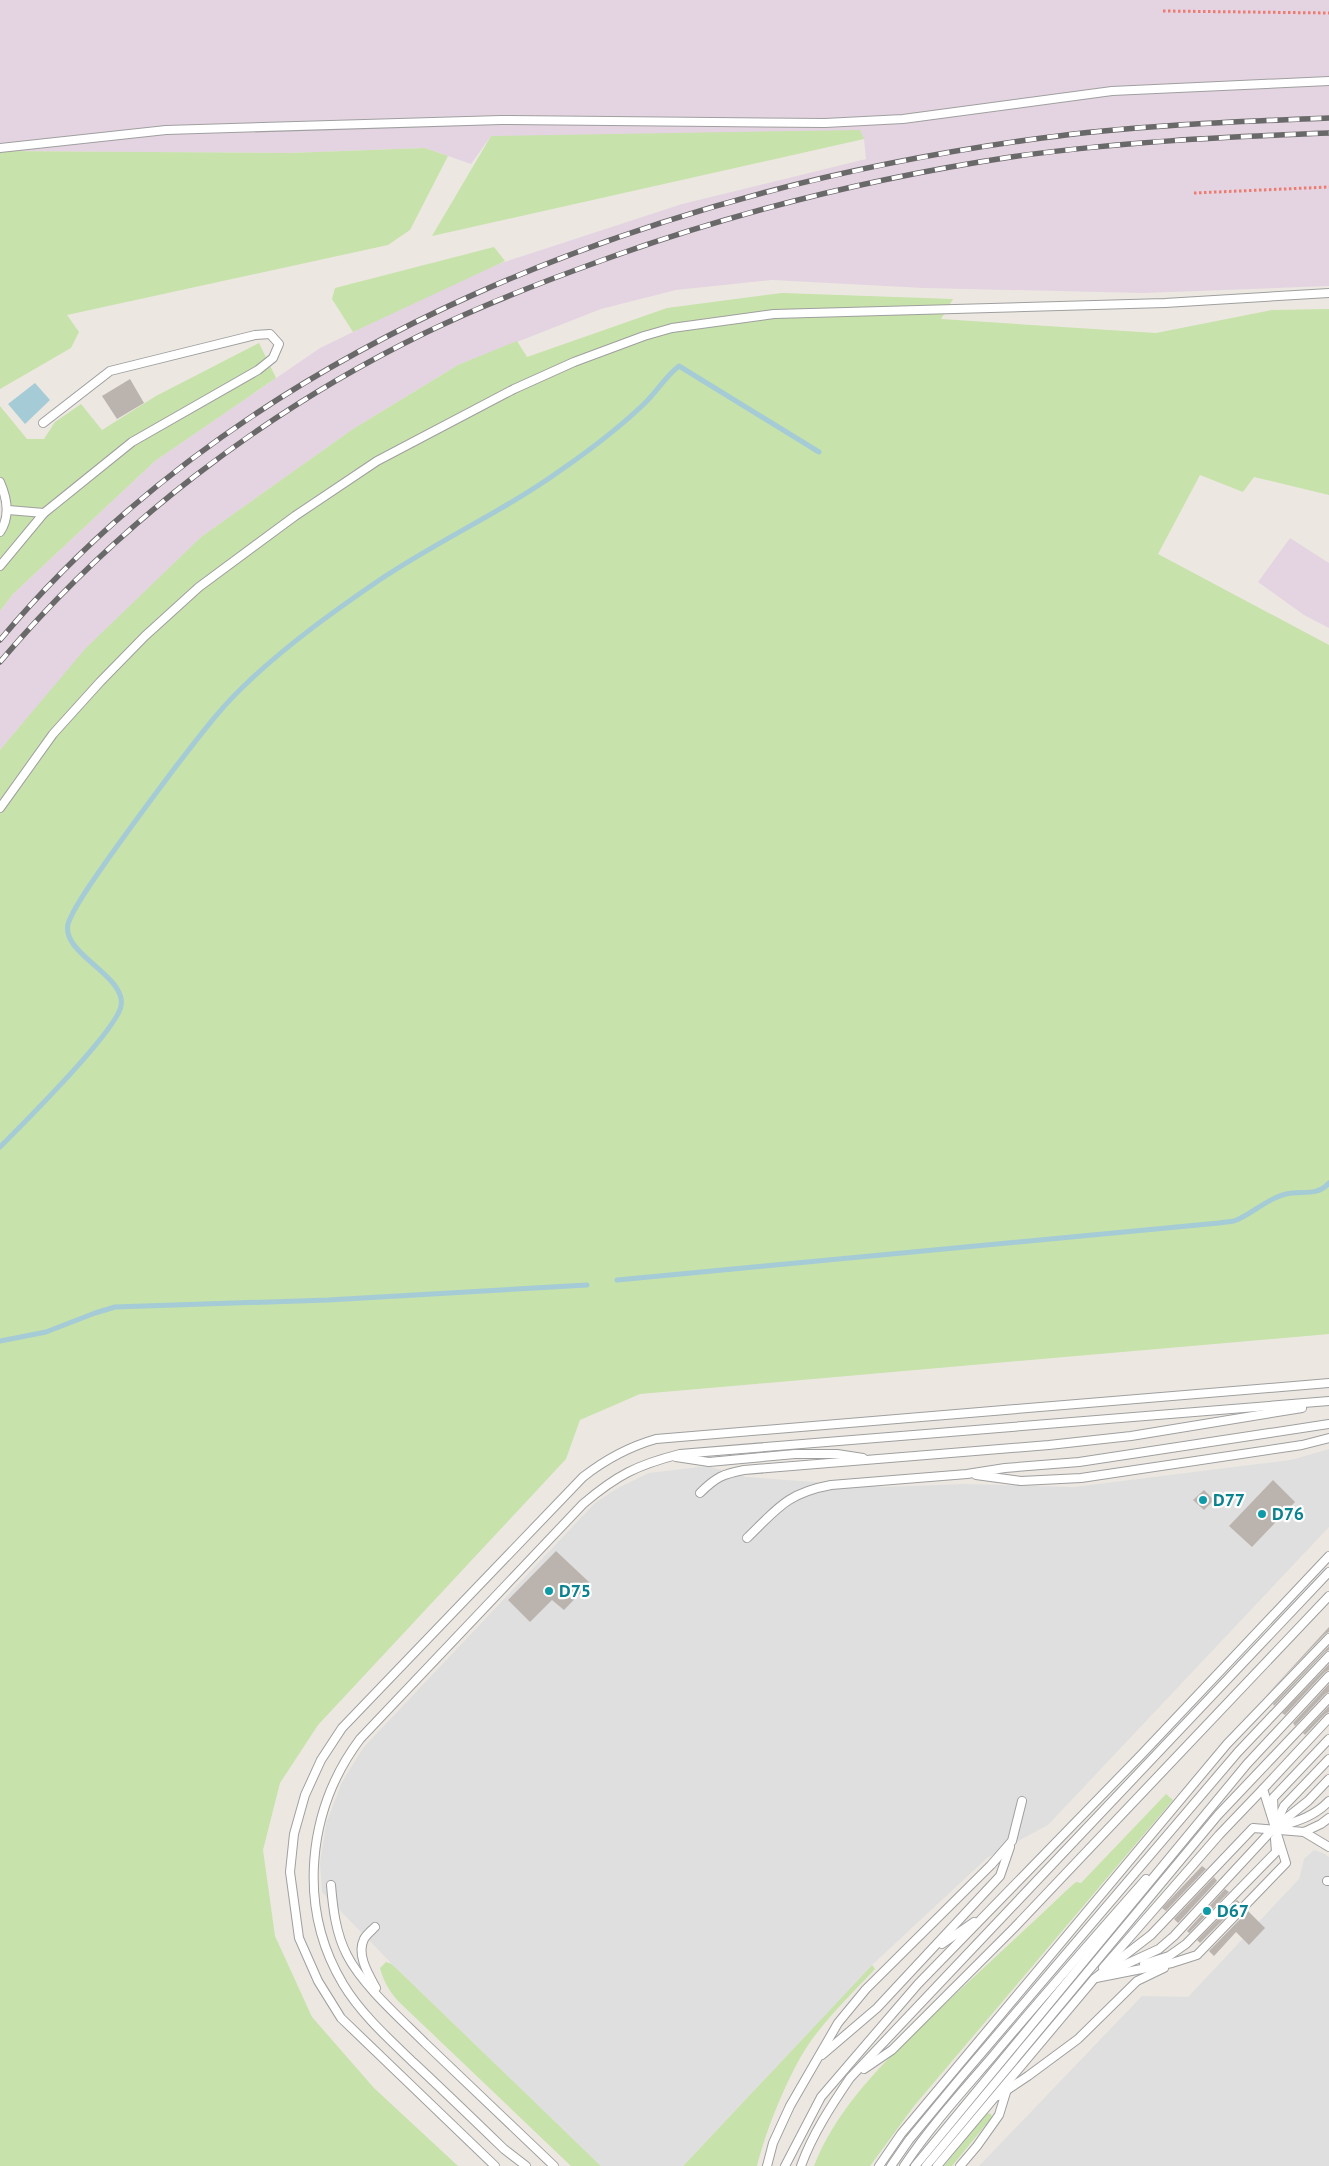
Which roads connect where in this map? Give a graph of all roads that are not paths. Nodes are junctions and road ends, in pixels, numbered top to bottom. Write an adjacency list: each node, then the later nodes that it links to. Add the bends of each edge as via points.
1 (1329, 81): 2 (lane, via 1112,91 903,119 825,123 500,120 175,130)
2 (0, 148)
3 (1329, 293): 10 (lane, via 1165,303 774,314 672,328 574,362 514,389 376,461 294,516 199,587 145,636 53,734)
4 (43, 423): 7 (lane, via 110,371 255,335 270,334 279,344 273,358 258,370 132,442)
5 (0, 482): 6 (lane)
6 (8, 510): 7 (lane); 8 (lane)
7 (44, 513): 9 (lane)
8 (0, 532)
9 (0, 566)
10 (0, 808)
11 (1329, 1383): 55 (lane, via 656,1439 632,1446 605,1460 583,1477 342,1728 321,1760 305,1795 294,1834 290,1872 299,1938 318,1981 341,2018)
12 (1329, 1402): 15 (lane); 16 (lane, via 1131,1436)
13 (1329, 1424): 17 (lane, via 1135,1455)
14 (1329, 1438): 17 (lane, via 1302,1445 1081,1478 1021,1481)
15 (669, 1457): 16 (lane, via 709,1462 795,1454 837,1454); 56 (lane, via 626,1472 600,1489 447,1646 346,1757 324,1804 316,1833 313,1862 315,1909 322,1936 343,1984 378,2028 504,2149)
16 (878, 1460): 18 (lane, via 744,1470 722,1475)
17 (966, 1474): 19 (lane, via 812,1488 784,1502)
18 (700, 1493)
19 (747, 1538)
20 (1329, 1556): 44 (lane)
21 (1329, 1572): 31 (lane)
22 (1329, 1578): 31 (lane)
23 (1329, 1596): 52 (lane, via 1014,1928 892,2050)
24 (1329, 1638): 61 (lane, via 1227,1744 907,2127)
25 (1329, 1656): 62 (lane, via 1238,1752 962,2076)
26 (1329, 1676): 32 (lane)
27 (1329, 1698): 65 (lane, via 1218,1815)
28 (1329, 1718): 34 (lane)
29 (1329, 1739): 39 (lane, via 1274,1798)
30 (1329, 1759): 39 (lane, via 1284,1806)
31 (1151, 1761): 52 (lane)
32 (1243, 1769): 63 (lane, via 1062,1973 917,2146); 64 (lane)
33 (1329, 1779): 39 (lane)
34 (1263, 1789): 39 (lane); 48 (lane)
35 (1329, 1801): 39 (lane, via 1319,1812)
36 (1022, 1802): 41 (lane)
37 (1329, 1818): 38 (lane)
38 (1325, 1825): 40 (lane)
39 (1274, 1828): 40 (lane); 47 (lane, via 1286,1862 1197,1955); 48 (lane, via 1159,1949); 48 (lane, via 1253,1828 1152,1935); 48 (lane, via 1276,1852 1186,1944 1169,1956)
40 (1304, 1832): 42 (lane)
41 (1012, 1841): 46 (lane, via 1000,1876); 50 (lane, via 992,1865 866,1989 838,2023)
42 (1329, 1847)
43 (331, 1885): 49 (lane, via 336,1922 348,1957)
44 (991, 1910): 46 (lane); 59 (lane, via 918,1984 821,2097)
45 (374, 1928): 49 (lane, via 364,1940 362,1952 364,1965)
46 (930, 1952): 50 (lane, via 877,2008)
47 (1172, 1963): 48 (lane); 53 (lane, via 1137,1981 1078,2039)
48 (1094, 1978): 51 (lane)
49 (382, 1999): 57 (lane)
50 (817, 2059): 58 (lane, via 790,2106)
51 (1020, 2066): 53 (lane); 54 (lane)
52 (850, 2078): 60 (lane, via 831,2106)
53 (1007, 2090): 54 (lane); 67 (lane, via 991,2128)
54 (991, 2100): 66 (lane)
55 (495, 2166)
56 (526, 2166)
57 (554, 2166)
58 (767, 2166)
59 (785, 2166)
60 (801, 2166)
61 (879, 2166)
62 (891, 2166)
63 (904, 2166)
64 (915, 2166)
65 (926, 2166)
66 (937, 2166)
67 (960, 2166)

